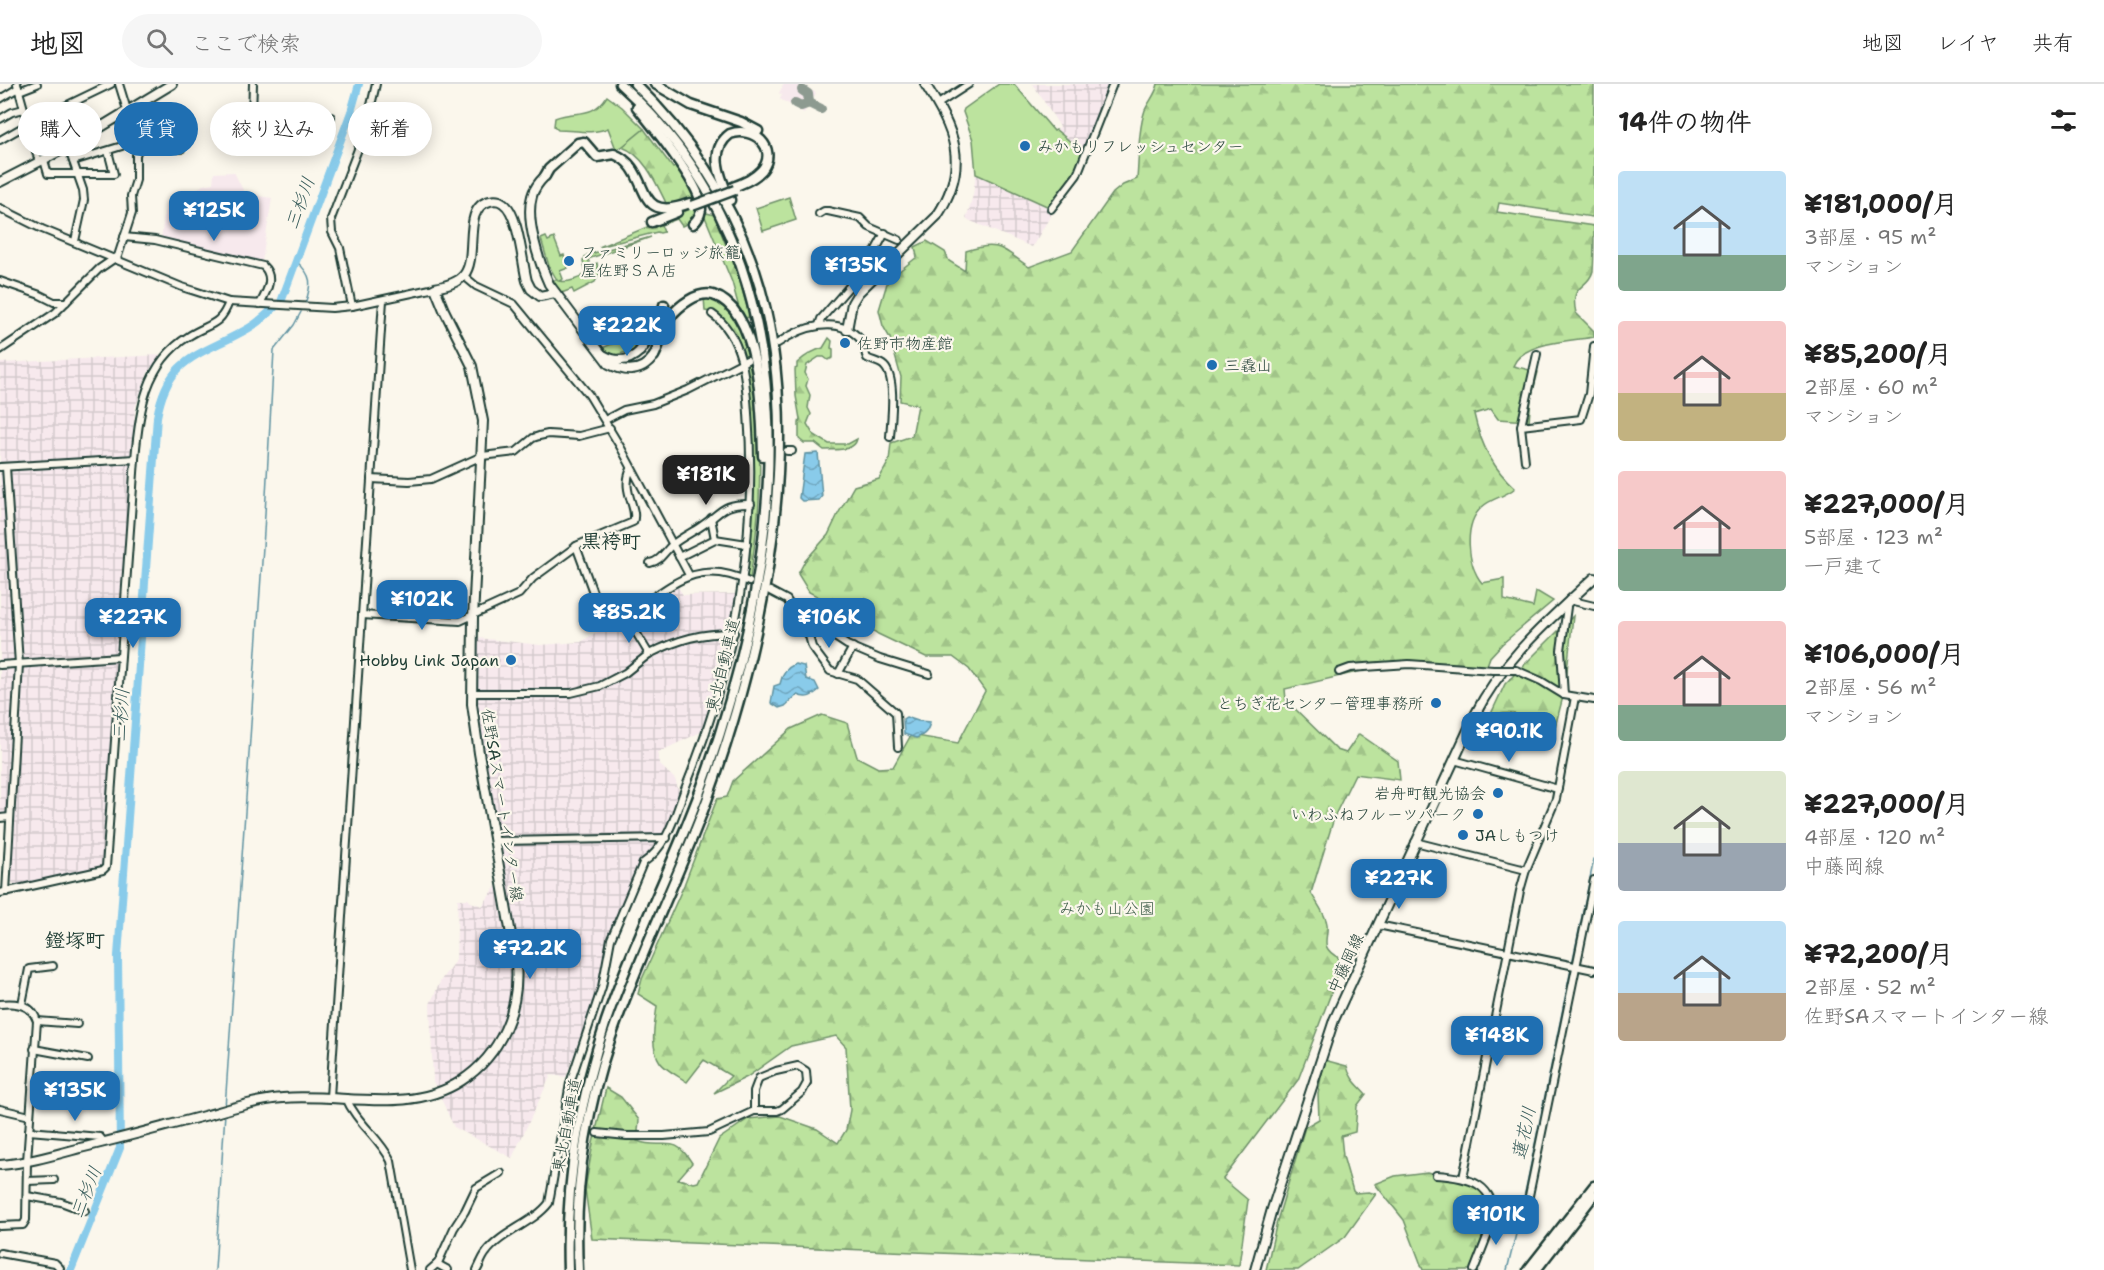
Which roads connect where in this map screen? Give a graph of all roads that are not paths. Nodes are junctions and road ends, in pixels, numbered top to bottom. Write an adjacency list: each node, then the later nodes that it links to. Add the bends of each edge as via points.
1 (37, 84): 14 (street)
2 (111, 84): 16 (street)
3 (119, 84): 17 (street)
4 (172, 84): 18 (main road)
5 (253, 84): 19 (street)
6 (376, 84): 59 (street, via 365,131 331,219)
7 (613, 84): 43 (highway, via 658,132 697,190 701,210)
8 (620, 84): 85 (highway, 東北自動車道, via 667,132 698,174 726,225 746,276 760,333 767,392)
9 (635, 84): 51 (highway, 東北自動車道, via 673,124 711,176 736,222)
10 (655, 84): 37 (highway, via 691,105 750,126 765,138 770,151 766,170 751,184)
11 (925, 84): 20 (main road)
12 (969, 84): 20 (street)
13 (1113, 84): 40 (street, via 1077,175)
14 (18, 88): 15 (street)
15 (0, 99)
16 (74, 102)
17 (125, 102)
18 (141, 102)
19 (252, 102)
20 (938, 104): 62 (main road, via 949,123 956,158 955,175 944,206 925,230 858,293)
21 (18, 110): 22 (street)
22 (0, 119)
23 (18, 130): 24 (street)
24 (0, 140)
25 (114, 149): 26 (street)
26 (108, 151): 32 (street); 34 (street, via 114,174)
27 (40, 156): 31 (street)
28 (51, 156): 31 (main road)
29 (71, 156): 32 (street)
30 (137, 156): 45 (street, via 132,213)
31 (42, 161): 34 (street, via 48,174); 36 (main road)
32 (73, 161): 34 (street)
33 (589, 161): 35 (highway, via 587,150 580,147)
34 (76, 175): 47 (street, via 84,200)
35 (545, 176): 38 (highway, via 573,147 584,142 597,157 614,154 627,161 654,206 673,209); 53 (main road, via 532,194 531,215 543,270)
36 (0, 182)
37 (734, 189): 38 (highway, bridge); 51 (highway, via 764,168 766,150 762,141 747,131 725,137 719,147 717,167 753,253)
38 (691, 205): 42 (highway)
39 (0, 208): 47 (street)
40 (1051, 209)
41 (819, 214): 44 (street, via 828,211 858,218 868,227)
42 (652, 222)
43 (693, 224)
44 (885, 233): 46 (street); 61 (street, via 872,259)
45 (124, 237): 48 (street); 57 (street, via 155,240 262,266 270,284)
46 (899, 240)
47 (75, 242): 48 (street)
48 (115, 259): 55 (street, via 99,269); 56 (street)
49 (464, 276): 52 (main road); 53 (main road, via 470,264 476,211 486,202 496,200 505,204 514,218 531,289 540,296); 72 (street, via 514,304 590,395)
50 (0, 281): 55 (street, via 54,302)
51 (759, 284): 170 (highway, 東北自動車道, via 772,347 778,414 774,510 760,609 743,688 722,756 628,990 598,1083 581,1167)
52 (435, 288): 54 (street); 78 (main road, 佐野SAスマートインター線, via 476,377 483,421)
53 (555, 293): 67 (main road)
54 (383, 300): 59 (street); 83 (street)
55 (66, 302): 65 (street)
56 (229, 302): 57 (street); 79 (street, via 222,318 176,346 154,371 140,410)
57 (260, 304): 59 (street)
58 (664, 305): 66 (highway, via 662,318)
59 (352, 306)
60 (712, 314): 70 (street, via 723,323)
61 (819, 325): 62 (street); 63 (street)
62 (847, 330): 75 (street, via 861,341 867,358 884,366 889,374 893,401)
63 (778, 343)
64 (1593, 346): 71 (street)
65 (0, 350)
66 (640, 351): 67 (main road, via 617,361)
67 (600, 352): 69 (main road, via 609,364 627,370 640,369)
68 (1537, 354): 73 (street)
69 (654, 356): 85 (highway, via 668,319 693,298 714,296 733,310 744,327 756,370)
70 (744, 361): 72 (street, via 688,390 653,404 631,407); 77 (street)
71 (1591, 394): 73 (street, via 1581,419)
72 (605, 420): 74 (street)
73 (1521, 426): 80 (street)
74 (610, 428): 78 (street, via 579,436 543,434 516,452); 82 (street)
75 (890, 437)
76 (759, 449): 77 (street)
77 (751, 450): 84 (street)
78 (482, 456): 83 (street, via 431,478); 101 (main road, 佐野SAスマートインター線)
79 (135, 459): 81 (street); 106 (street)
80 (1525, 461)
81 (3, 467): 107 (street)
82 (631, 469): 88 (street); 90 (street, via 627,489 635,520)
83 (371, 479): 102 (street)
84 (751, 504): 86 (street, via 729,506); 89 (street)
85 (765, 510): 169 (highway, 東北自動車道, via 749,617 720,733 607,1020 589,1080 570,1182)
86 (711, 518): 87 (street); 88 (street)
87 (715, 539): 89 (street); 91 (street)
88 (672, 544): 91 (street); 92 (street)
89 (747, 544): 95 (street)
90 (576, 546): 98 (street); 101 (street, via 532,578 519,594)
91 (680, 557): 93 (street)
92 (650, 563)
93 (689, 575): 95 (street, via 709,571); 105 (street, via 626,616)
94 (1594, 578): 97 (main road, 中藤岡線)
95 (746, 581): 103 (street)
96 (770, 591): 100 (street, via 787,600)
97 (1567, 602): 99 (street); 113 (street, via 1561,650); 117 (main road, 中藤岡線, via 1510,660 1490,687)
98 (598, 606)
99 (1594, 606)
100 (795, 611): 104 (street); 110 (street, via 812,647)
101 (474, 613): 102 (street, via 460,621); 112 (main road, 佐野SAスマートインター線)
102 (362, 615): 141 (street)
103 (734, 633): 105 (street, via 694,636); 121 (street, via 720,691)
104 (853, 647): 110 (street); 111 (street)
105 (649, 654): 112 (street, via 600,686 570,693)
106 (120, 657): 107 (street); 126 (street, via 106,867)
107 (19, 664): 108 (street); 119 (street)
108 (0, 665)
109 (1339, 672): 113 (street, bridge, via 1409,664 1516,670)
110 (838, 674): 116 (street, via 857,679 896,712)
111 (928, 674)
112 (472, 693): 122 (main road, 佐野SAスマートインター線, via 474,726)
113 (1564, 695): 114 (street)
114 (1575, 697): 115 (street); 118 (street)
115 (1594, 700)
116 (898, 747)
117 (1454, 760): 118 (street); 123 (main road, 中藤岡線)
118 (1558, 789): 124 (street)
119 (10, 817): 120 (street); 126 (street)
120 (0, 818)
121 (667, 838): 122 (street); 168 (street, via 643,863 634,879 611,939 602,987 570,1083 549,1203 542,1214 486,1252)
122 (495, 842): 142 (main road, 佐野SAスマートインター線, via 517,982 513,1009 500,1040 473,1072 438,1092 406,1100)
123 (1415, 842): 124 (street); 127 (main road, 中藤岡線)
124 (1526, 870): 128 (street)
125 (1594, 880): 130 (street)
126 (3, 892)
127 (1378, 925): 128 (street); 171 (main road, 中藤岡線, via 1328,1039)
128 (1508, 952): 130 (street); 153 (street)
129 (53, 966): 134 (street, via 29,969)
130 (1574, 966): 131 (street); 160 (street, via 1520,1220)
131 (1594, 970)
132 (0, 995): 133 (street)
133 (1, 1004): 134 (street)
134 (22, 1004): 135 (street)
135 (37, 1021): 136 (street); 137 (street)
136 (77, 1024)
137 (34, 1049): 138 (street); 139 (street)
138 (88, 1059)
139 (32, 1086): 140 (street); 145 (street)
140 (71, 1089)
141 (330, 1097): 142 (main road, 佐野SAスマートインター線); 148 (main road, 佐野SAスマートインター線, via 280,1098)
142 (346, 1098): 165 (street, via 391,1161)
143 (0, 1110): 145 (street)
144 (754, 1111): 144 (street, via 759,1078 798,1066 806,1071 807,1083 780,1110); 147 (street, via 702,1134)
145 (30, 1116): 146 (street)
146 (29, 1131): 148 (street, via 90,1135); 149 (street)
147 (597, 1133)
148 (104, 1142): 149 (main road)
149 (27, 1161): 150 (main road); 155 (street)
150 (0, 1165)
151 (501, 1173): 163 (street, via 476,1188)
152 (1436, 1175): 153 (street)
153 (1463, 1178): 160 (street, via 1485,1188)
154 (54, 1180): 155 (street)
155 (27, 1181): 158 (street)
156 (1594, 1186): 173 (highway)
157 (1594, 1195): 174 (highway)
158 (27, 1196): 159 (street); 161 (street, via 25,1224)
159 (86, 1211)
160 (1493, 1216): 172 (street)
161 (0, 1226)
162 (0, 1253): 164 (street, via 55,1263)
163 (437, 1264): 166 (street); 167 (street)
164 (59, 1269)
165 (410, 1270)
166 (430, 1270)
167 (448, 1270)
168 (477, 1270)
169 (568, 1270)
170 (578, 1270)
171 (1255, 1270)
172 (1474, 1270)
173 (1528, 1270)
174 (1536, 1270)

